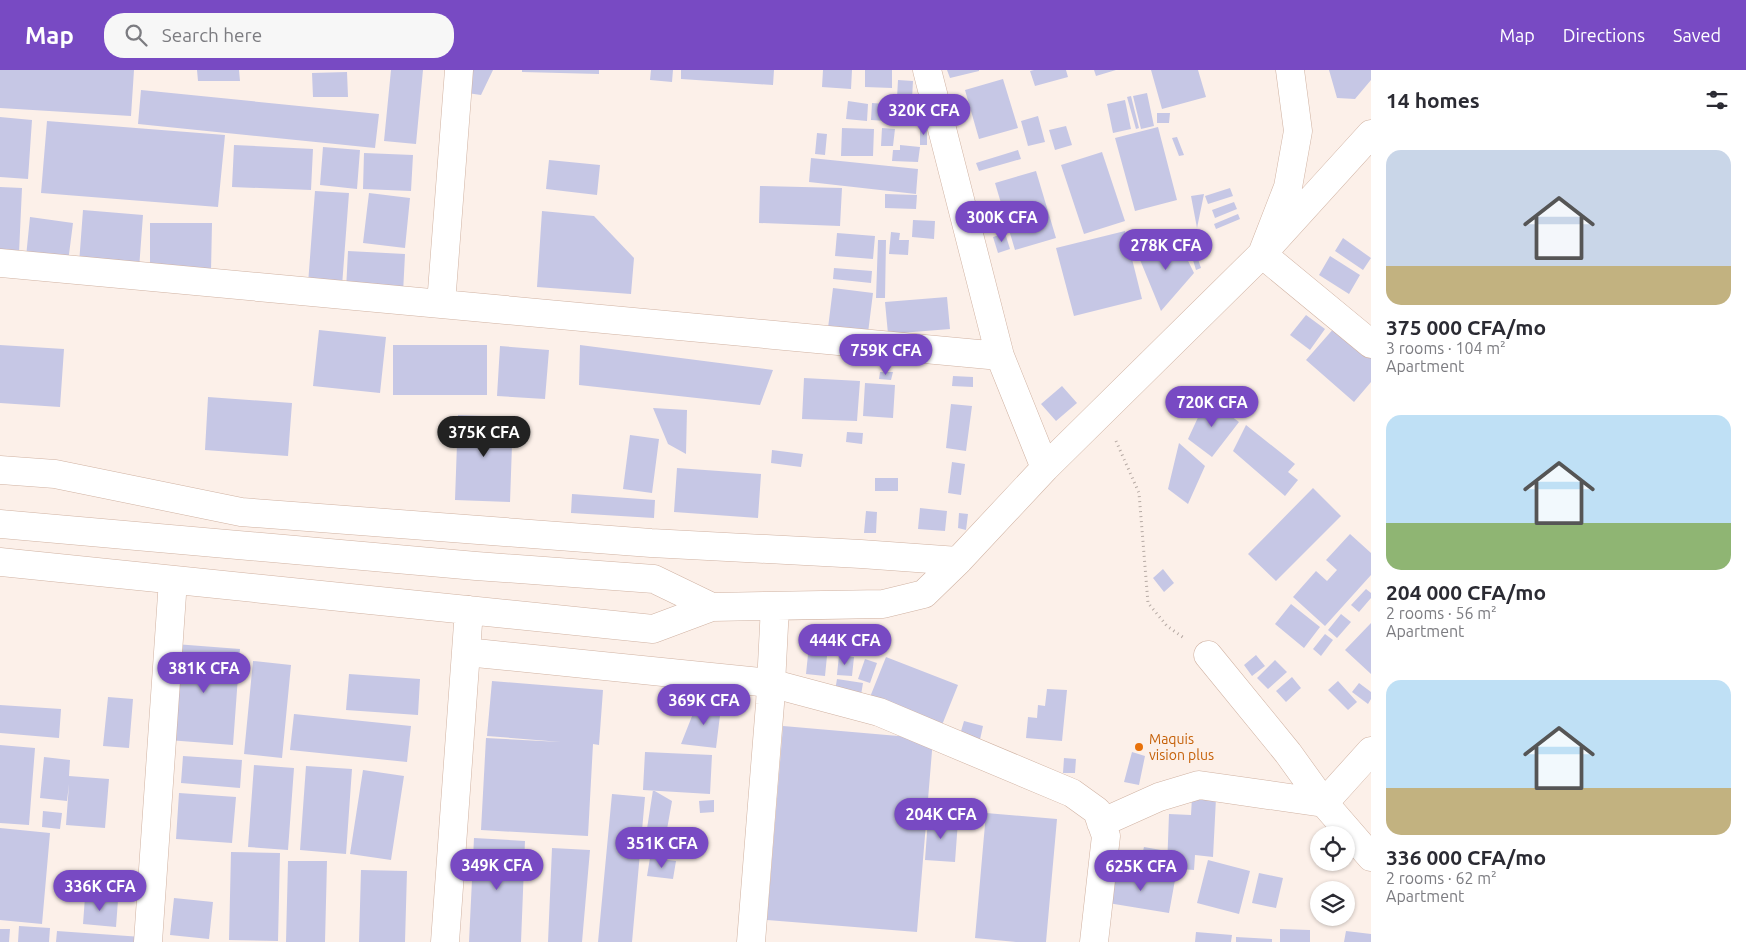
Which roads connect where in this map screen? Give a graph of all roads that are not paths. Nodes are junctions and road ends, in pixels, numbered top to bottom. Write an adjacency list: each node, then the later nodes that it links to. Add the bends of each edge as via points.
1 (459, 70): 7 (street)
2 (927, 70): 9 (street)
3 (1290, 70): 5 (street, via 1298,131 1288,187)
4 (1371, 134): 5 (street)
5 (1262, 254): 8 (street); 10 (street)
6 (0, 262): 7 (street)
7 (441, 304): 9 (street)
8 (1371, 344)
9 (1000, 356): 10 (street)
10 (1045, 468): 13 (street)
11 (0, 470): 13 (street, via 55,474 241,512 642,542)
12 (0, 524): 17 (street, via 654,579)
13 (958, 561): 16 (street, via 924,594 883,604)
14 (0, 562): 15 (street)
15 (173, 580): 18 (street); 26 (street)
16 (775, 606): 17 (street); 21 (street)
17 (712, 607): 18 (street, via 653,629)
18 (469, 610): 19 (street)
19 (466, 652): 21 (street); 27 (street)
20 (1208, 655): 23 (street, via 1288,753)
21 (770, 683): 24 (street, via 879,712 981,754 1072,793 1098,812); 28 (street)
22 (1371, 751): 23 (street)
23 (1324, 803): 24 (street, via 1198,785 1160,797); 25 (street)
24 (1101, 823): 29 (street, via 1106,836)
25 (1371, 857)
26 (148, 942)
27 (444, 942)
28 (751, 942)
29 (1094, 942)

